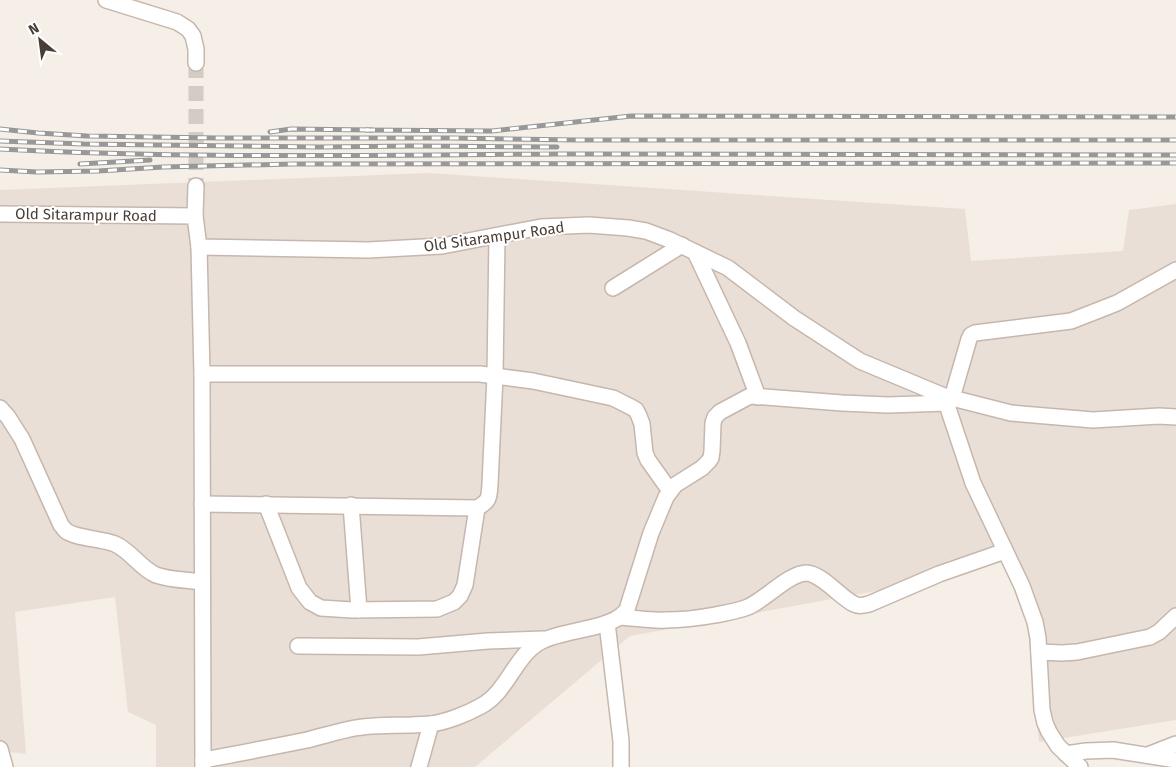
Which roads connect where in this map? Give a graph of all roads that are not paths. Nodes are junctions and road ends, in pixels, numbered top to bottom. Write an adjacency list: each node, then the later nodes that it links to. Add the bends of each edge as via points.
1 (106, 0): 2 (street, via 177,22 188,29 193,36)
2 (196, 62)
3 (196, 186): 5 (street)
4 (0, 214): 5 (street, Old Sitarampur Road)
5 (195, 216): 7 (street)
6 (497, 236): 7 (street, Old Sitarampur Road, via 442,246 368,250); 8 (street, Old Sitarampur Road, via 541,227 589,225 646,231); 12 (street)
7 (199, 247): 11 (street)
8 (688, 248): 10 (street); 13 (street, via 738,343); 14 (street, Old Sitarampur Road, via 728,268 794,318 860,361)
9 (1176, 270): 14 (street, via 1117,303 1071,321 971,335)
10 (613, 288)
11 (202, 374): 12 (street); 18 (street)
12 (495, 376): 17 (street, via 612,398 636,410 648,460); 21 (street, via 490,484 488,498)
13 (758, 397): 14 (street, via 888,405); 17 (street, via 748,397 715,417 708,462)
14 (948, 399): 16 (street, Old Sitarampur Road, via 1011,413 1093,420); 22 (street, via 973,483)
15 (0, 408): 23 (street, via 22,439 61,525 67,531 118,545 155,574)
16 (1176, 417)
17 (670, 491): 26 (street, via 651,533 626,612)
18 (202, 504): 19 (street); 23 (street)
19 (266, 504): 20 (street); 24 (street, via 299,588 310,602 320,608)
20 (351, 506): 21 (street); 24 (street)
21 (477, 508): 24 (street, via 465,585 460,596 437,610)
22 (1005, 551): 26 (street, via 861,606 813,574 805,573 791,578 748,607 727,613 698,618); 29 (street, via 1035,622)
23 (202, 582): 36 (street)
24 (359, 610)
25 (1176, 616): 29 (street, via 1150,637 1077,652)
26 (614, 620): 27 (street); 39 (street)
27 (545, 639): 28 (street, via 418,647); 30 (street, via 526,653 490,701 469,712)
28 (298, 646)
29 (1039, 652): 33 (street, via 1045,723)
30 (431, 724): 36 (street, via 355,728); 38 (street)
31 (1176, 744): 34 (street)
32 (0, 749): 37 (street)
33 (1066, 754): 34 (street, via 1113,750); 40 (street)
34 (1146, 755): 35 (street)
35 (1176, 760)
36 (203, 764)
37 (5, 767)
38 (419, 767)
39 (621, 767)
40 (1080, 767)

